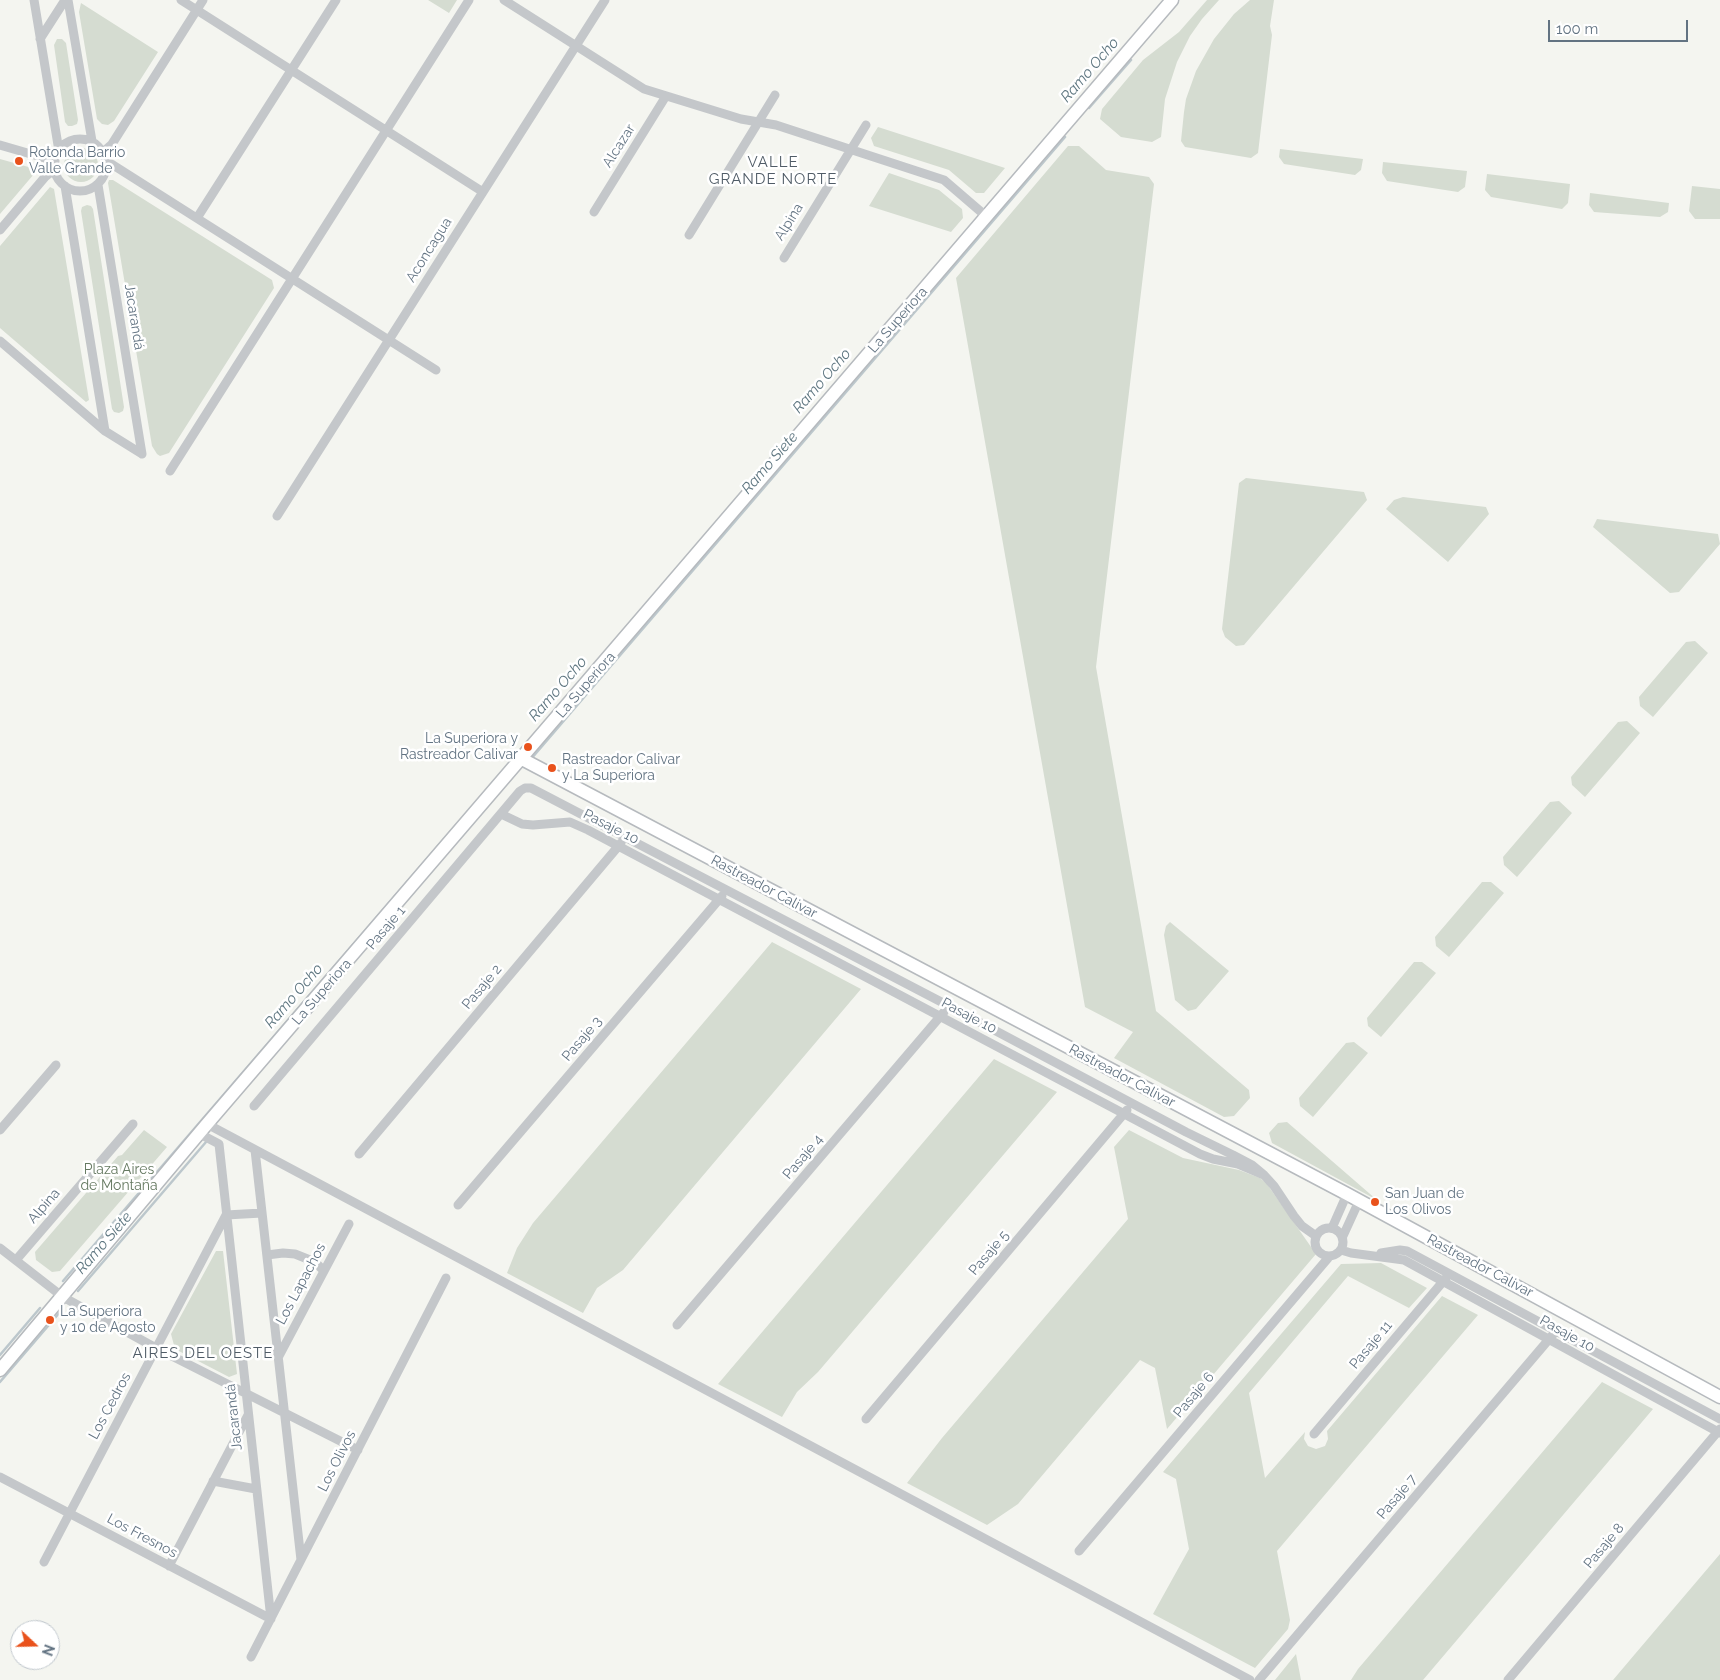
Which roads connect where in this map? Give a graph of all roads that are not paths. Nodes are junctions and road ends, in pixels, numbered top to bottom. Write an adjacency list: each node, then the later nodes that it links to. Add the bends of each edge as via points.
1 (34, 0): 11 (street)
2 (66, 0): 11 (street); 19 (street)
3 (181, 0): 10 (street)
4 (203, 0): 10 (street)
5 (336, 0): 13 (street)
6 (469, 0): 18 (street)
7 (504, 0): 12 (street)
8 (605, 0): 12 (street, Aconcagua)
9 (1172, 0): 30 (street, La Superiora)
10 (197, 10): 13 (street); 23 (street, via 112,144)
11 (40, 39): 22 (street)
12 (576, 46): 14 (street, via 644,89); 28 (street, Aconcagua)
13 (292, 70): 18 (street); 31 (street)
14 (666, 96): 16 (street); 29 (street, Alcazar)
15 (775, 96): 16 (street)
16 (758, 122): 21 (street); 33 (street)
17 (866, 125): 21 (street, Alpina)
18 (386, 130): 28 (street); 35 (street)
19 (92, 141): 22 (street, via 70,141); 23 (street)
20 (0, 145): 25 (street)
21 (851, 150): 30 (street, via 944,180); 34 (street, Alpina)
22 (59, 151): 25 (street)
23 (103, 152): 24 (street)
24 (106, 162): 26 (street, Jacarandá, via 105,174); 31 (street)
25 (55, 165): 27 (street, via 60,182); 32 (street)
26 (98, 184): 27 (street, via 78,192); 39 (street, Jacarandá, via 142,454)
27 (65, 186): 39 (street)
28 (483, 192): 36 (street, Aconcagua)
29 (594, 212)
30 (987, 217): 42 (street, La Superiora)
31 (197, 218): 35 (street)
32 (0, 230)
33 (689, 235)
34 (784, 258)
35 (292, 278): 36 (street); 40 (street)
36 (389, 340): 38 (street); 41 (street, Aconcagua)
37 (0, 341): 39 (street)
38 (436, 370)
39 (105, 431)
40 (170, 471)
41 (277, 516)
42 (522, 759): 55 (street, La Superiora); 60 (street, Rastreador Calivar)
43 (501, 814): 44 (street, Pasaje 10, via 520,791 531,788); 45 (street, Pasaje 10, via 522,824 570,822); 52 (street, Pasaje 1)
44 (627, 837): 45 (street, Pasaje 2); 46 (street, Pasaje 10)
45 (619, 846): 47 (street, Pasaje 10); 58 (street, Pasaje 2)
46 (727, 890): 47 (street, Pasaje 3); 48 (street, Pasaje 10)
47 (719, 900): 49 (street, Pasaje 10); 62 (street, Pasaje 3)
48 (949, 1006): 49 (street, Pasaje 4); 51 (street, Pasaje 10)
49 (940, 1016): 53 (street, Pasaje 10); 78 (street, Pasaje 4)
50 (56, 1065): 56 (street)
51 (1132, 1104): 53 (street, Pasaje 5); 59 (street, Pasaje 10, via 1252,1165)
52 (254, 1106)
53 (1124, 1114): 59 (street, Pasaje 10, via 1200,1154 1245,1166); 88 (street, Pasaje 5)
54 (133, 1124): 73 (street, Alpina)
55 (204, 1129): 57 (street); 64 (street, Jacarandá, via 219,1144); 77 (street, La Superiora)
56 (0, 1130)
57 (255, 1150): 63 (street); 103 (street)
58 (359, 1154)
59 (1264, 1175): 67 (street, Pasaje 10, via 1302,1226)
60 (1347, 1194): 61 (street, Rastreador Calivar); 66 (street)
61 (1359, 1201): 68 (street); 85 (street, Rastreador Calivar)
62 (458, 1205)
63 (262, 1213): 64 (street); 71 (street)
64 (226, 1215): 81 (street, Los Cedros); 84 (street, Jacarandá)
65 (348, 1224): 74 (street, Los Lapachos)
66 (1332, 1228): 67 (street, via 1323,1229); 68 (street)
67 (1316, 1236): 72 (street, via 1317,1250)
68 (1343, 1236): 70 (street)
69 (0, 1248): 73 (street)
70 (1341, 1250): 72 (street); 76 (street, Pasaje 10, via 1404,1260)
71 (267, 1255): 74 (street, via 295,1254 315,1262); 82 (street)
72 (1329, 1256): 97 (street, Pasaje 6)
73 (16, 1260): 77 (street)
74 (324, 1271): 82 (street, Los Lapachos)
75 (446, 1278): 92 (street, Los Olivos)
76 (1446, 1278): 79 (street, Pasaje 10); 80 (street, Pasaje 10); 91 (street, Pasaje 11)
77 (63, 1297): 81 (street); 83 (street, La Superiora)
78 (677, 1325)
79 (1556, 1331): 80 (street, Pasaje 7); 89 (street, Pasaje 10)
80 (1549, 1339): 90 (street, Pasaje 10); 104 (street, Pasaje 7)
81 (156, 1348): 84 (street); 96 (street, Los Cedros)
82 (278, 1357): 86 (street)
83 (0, 1370)
84 (246, 1393): 86 (street); 87 (street, Jacarandá)
85 (1720, 1397)
86 (284, 1413): 92 (street); 98 (street)
87 (248, 1415): 94 (street); 95 (street, Jacarandá)
88 (866, 1419)
89 (1720, 1419)
90 (1719, 1431): 105 (street, Pasaje 8)
91 (1314, 1434)
92 (358, 1450): 98 (street, Los Olivos)
93 (0, 1477): 96 (street, Los Fresnos)
94 (213, 1481): 95 (street); 100 (street)
95 (256, 1489): 101 (street, Jacarandá)
96 (69, 1513): 99 (street, Los Cedros); 100 (street, Los Fresnos)
97 (1079, 1551)
98 (301, 1561): 101 (street, Los Olivos)
99 (44, 1562)
100 (169, 1566): 101 (street, Los Fresnos)
101 (271, 1619): 102 (street, Los Olivos)
102 (251, 1657)
103 (1250, 1680)
104 (1259, 1680)
105 (1508, 1680)

